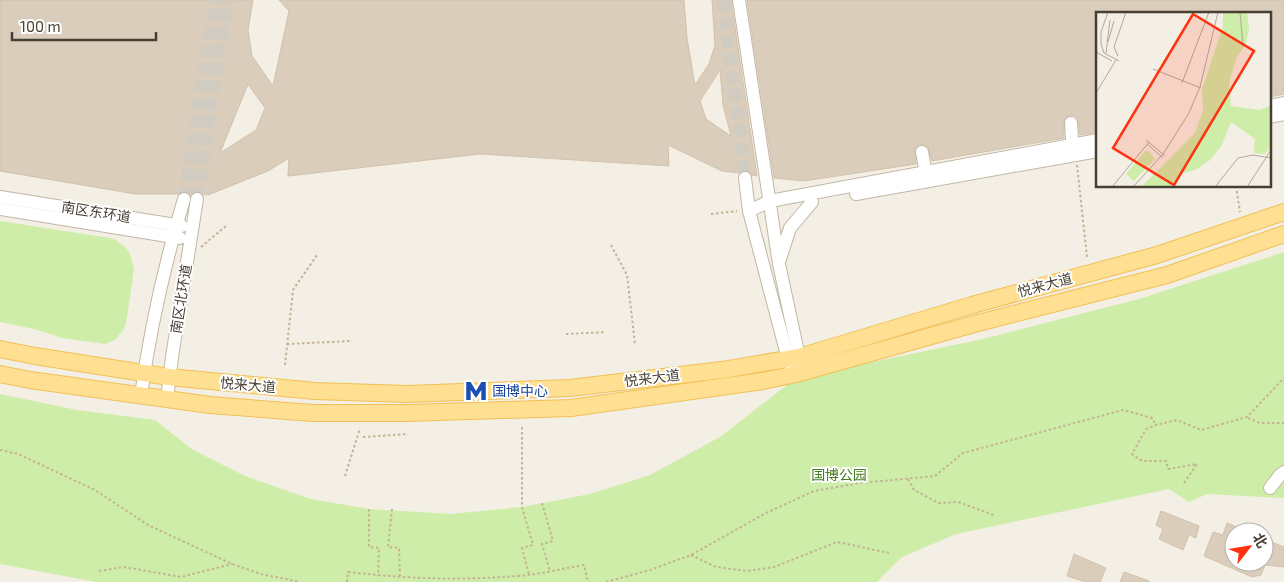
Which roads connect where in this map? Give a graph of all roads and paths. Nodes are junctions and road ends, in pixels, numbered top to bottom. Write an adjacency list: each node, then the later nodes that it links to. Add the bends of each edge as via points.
1 (739, 0): 12 (street)
2 (1071, 123): 4 (street)
3 (1096, 141): 4 (street)
4 (1073, 151): 6 (street); 7 (street); 24 (path)
5 (922, 152): 7 (street)
6 (1096, 152)
7 (926, 177): 11 (street); 12 (street)
8 (745, 178): 14 (street)
9 (1236, 188): 15 (path)
10 (0, 197): 19 (street, 南区东环道)
11 (812, 202): 12 (street); 25 (street, via 790,228)
12 (770, 205): 14 (street); 25 (street)
13 (0, 209): 19 (street, 南区东环道)
14 (744, 211): 17 (path); 32 (street)
15 (1240, 212)
16 (1284, 212): 32 (main road, 悦来大道, via 1157,255)
17 (711, 214)
18 (226, 226): 21 (path)
19 (174, 231): 21 (street, 南区东环道); 21 (street, 南区北环道, via 190,199); 34 (street, 南区北环道)
20 (1284, 234): 36 (main road, 悦来大道, via 1167,275)
21 (194, 239): 37 (street, 南区北环道)
22 (611, 245): 30 (path, via 627,275)
23 (317, 255): 29 (path, via 293,290)
24 (1087, 258)
25 (779, 264): 32 (street)
26 (606, 332): 27 (path)
27 (566, 334)
28 (352, 341): 29 (path)
29 (287, 344): 33 (path)
30 (635, 344)
31 (0, 349): 34 (main road, 悦来大道)
32 (793, 358): 36 (street); 37 (main road, 悦来大道, via 570,388 416,394 331,392)
33 (285, 365)
34 (144, 372): 37 (main road, 悦来大道); 39 (street, 南区北环道)
35 (0, 374): 39 (main road, 悦来大道)
36 (796, 374): 40 (main road, 悦来大道, via 571,408 313,413)
37 (170, 377): 40 (street, 南区北环道)
38 (1284, 378): 41 (path)
39 (141, 395): 40 (main road, 悦来大道)
40 (167, 399)
41 (1247, 417): 42 (path, via 1260,423); 43 (path, via 1201,430 1177,420)
42 (1284, 423)
43 (1156, 425): 51 (path, via 1152,418 1123,410 963,453 935,476); 52 (path, via 1146,429 1132,454 1142,461 1166,461 1168,470 1197,464)
44 (522, 427): 63 (path, via 522,507 533,545 522,548)
45 (360, 428): 50 (path)
46 (408, 434): 47 (path)
47 (362, 436)
48 (0, 450): 60 (path, via 18,454 95,490 148,525)
49 (1284, 472): 53 (street)
50 (345, 476)
51 (908, 479): 57 (path, via 914,490 939,503 958,502); 59 (path, via 814,490)
52 (1184, 483)
53 (1270, 488)
54 (542, 503): 62 (path, via 553,540 542,544)
55 (370, 509): 64 (path, via 369,548 379,548)
56 (392, 509): 65 (path, via 388,547 399,548)
57 (994, 515)
58 (888, 553): 59 (path, via 836,542 774,567 748,571 716,567)
59 (691, 555): 69 (path)
60 (232, 564): 61 (path, via 181,577 124,567); 66 (path)
61 (99, 570)
62 (550, 571): 63 (path); 68 (path, via 584,565)
63 (529, 575): 65 (path, via 446,580)
64 (378, 576): 65 (path); 67 (path, via 348,572)
65 (400, 578)
66 (300, 582)
67 (347, 582)
68 (588, 582)
69 (606, 582)

